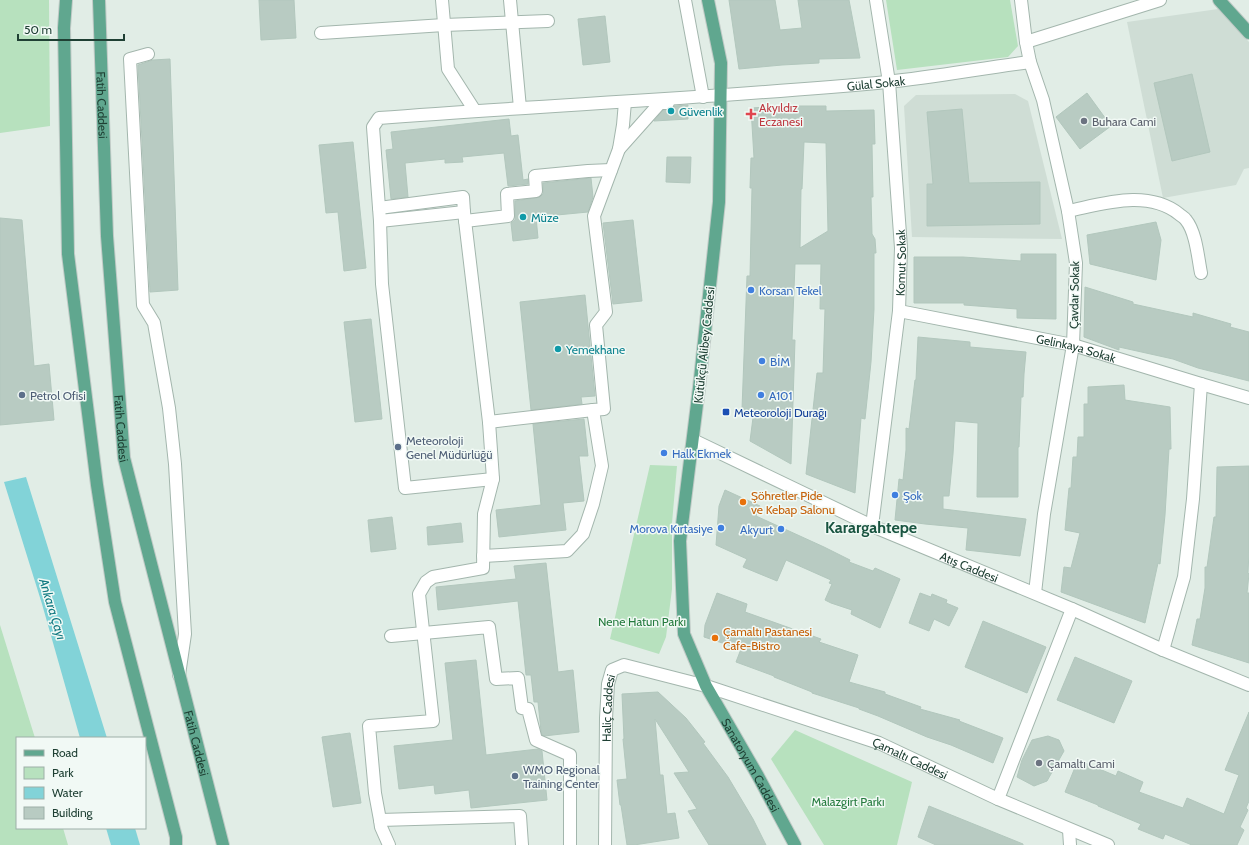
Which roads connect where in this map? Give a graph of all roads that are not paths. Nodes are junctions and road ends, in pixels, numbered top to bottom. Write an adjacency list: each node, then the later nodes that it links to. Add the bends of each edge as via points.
1 (66, 0): 56 (main road, via 64,28 68,254 97,485 115,602)
2 (100, 0): 50 (main road, Fatih Caddesi, via 106,236 124,458)
3 (442, 0): 15 (street)
4 (510, 0): 14 (street)
5 (685, 0): 23 (street)
6 (708, 0): 22 (main road, Kütükçü Alibey Caddesi, via 721,63)
7 (876, 0): 21 (street, Komut Sokak)
8 (1020, 0): 18 (street, Çavdar Sokak)
9 (1130, 0): 12 (street)
10 (1160, 0): 12 (street)
11 (1219, 0): 16 (main road)
12 (1116, 14): 18 (street)
13 (548, 21): 14 (street)
14 (512, 22): 15 (street); 26 (street)
15 (444, 25): 17 (street); 27 (street, via 448,68)
16 (1249, 33)
17 (321, 34)
18 (1026, 42): 20 (street, Çavdar Sokak)
19 (148, 54): 50 (street, via 130,59 143,305 154,323 170,408 175,464 184,634)
20 (1030, 62): 21 (street, Gülal Sokak); 31 (street, Çavdar Sokak, via 1043,100)
21 (889, 82): 22 (street, Gülal Sokak); 35 (street, Komut Sokak, via 901,248)
22 (720, 96): 23 (street, Gülal Sokak); 41 (main road, Kütükçü Alibey Caddesi, via 719,202)
23 (703, 97): 24 (street, Gülal Sokak)
24 (625, 102): 26 (street, Gülal Sokak); 28 (street)
25 (684, 102): 28 (street, via 660,103)
26 (520, 108): 27 (street, Gülal Sokak)
27 (474, 111): 30 (street, Gülal Sokak, via 379,118 373,127)
28 (619, 148): 29 (street)
29 (611, 170): 32 (street, via 535,176 536,191 507,194 508,216); 39 (street, via 594,216 606,312 596,325 604,409)
30 (379, 208): 32 (street, via 463,197); 33 (street)
31 (1068, 212): 34 (street, via 1112,202 1143,200 1160,203 1186,220 1194,236); 36 (street, Çavdar Sokak, via 1076,263)
32 (464, 216): 33 (street); 40 (street)
33 (380, 221): 42 (street, via 382,284 405,488)
34 (1201, 273)
35 (900, 311): 36 (street, Gelinkaya Sokak); 43 (street, Komut Sokak)
36 (1073, 345): 37 (street, Gelinkaya Sokak); 45 (street, Çavdar Sokak, via 1044,514)
37 (1200, 384): 38 (street, Gelinkaya Sokak); 49 (street, via 1193,499 1184,577)
38 (1249, 398)
39 (592, 410): 40 (street); 44 (street, via 602,466 583,534 567,551)
40 (489, 422): 42 (street)
41 (692, 440): 43 (street, Atış Caddesi); 52 (main road, Kütükçü Alibey Caddesi, via 680,541 684,634)
42 (493, 479): 44 (street, via 484,514)
43 (872, 526): 45 (street, Atış Caddesi)
44 (483, 556): 47 (street, via 483,568 433,577 426,582 419,594)
45 (1035, 593): 46 (street, Atış Caddesi)
46 (1072, 609): 49 (street, Atış Caddesi); 53 (street)
47 (424, 633): 48 (street); 54 (street, via 433,721 369,726); 60 (street, via 489,627 496,679 518,678 522,708 528,708 536,740 570,755)
48 (390, 636)
49 (1163, 650): 51 (street, Atış Caddesi)
50 (179, 676): 57 (main road, Fatih Caddesi)
51 (1249, 685)
52 (706, 686): 53 (street, Çamaltı Caddesi, via 879,744); 61 (street, Haliç Caddesi, via 624,665 612,670 608,684 606,718); 62 (main road, Sanatoryum Caddesi)
53 (998, 799): 55 (street, Çamaltı Caddesi)
54 (380, 820): 58 (street); 59 (street, via 520,816)
55 (1069, 830): 63 (street); 64 (street, Çamaltı Caddesi)
56 (176, 845)
57 (222, 845)
58 (389, 845)
59 (522, 845)
60 (570, 845)
61 (605, 845)
62 (795, 845)
63 (1070, 845)
64 (1108, 845)

